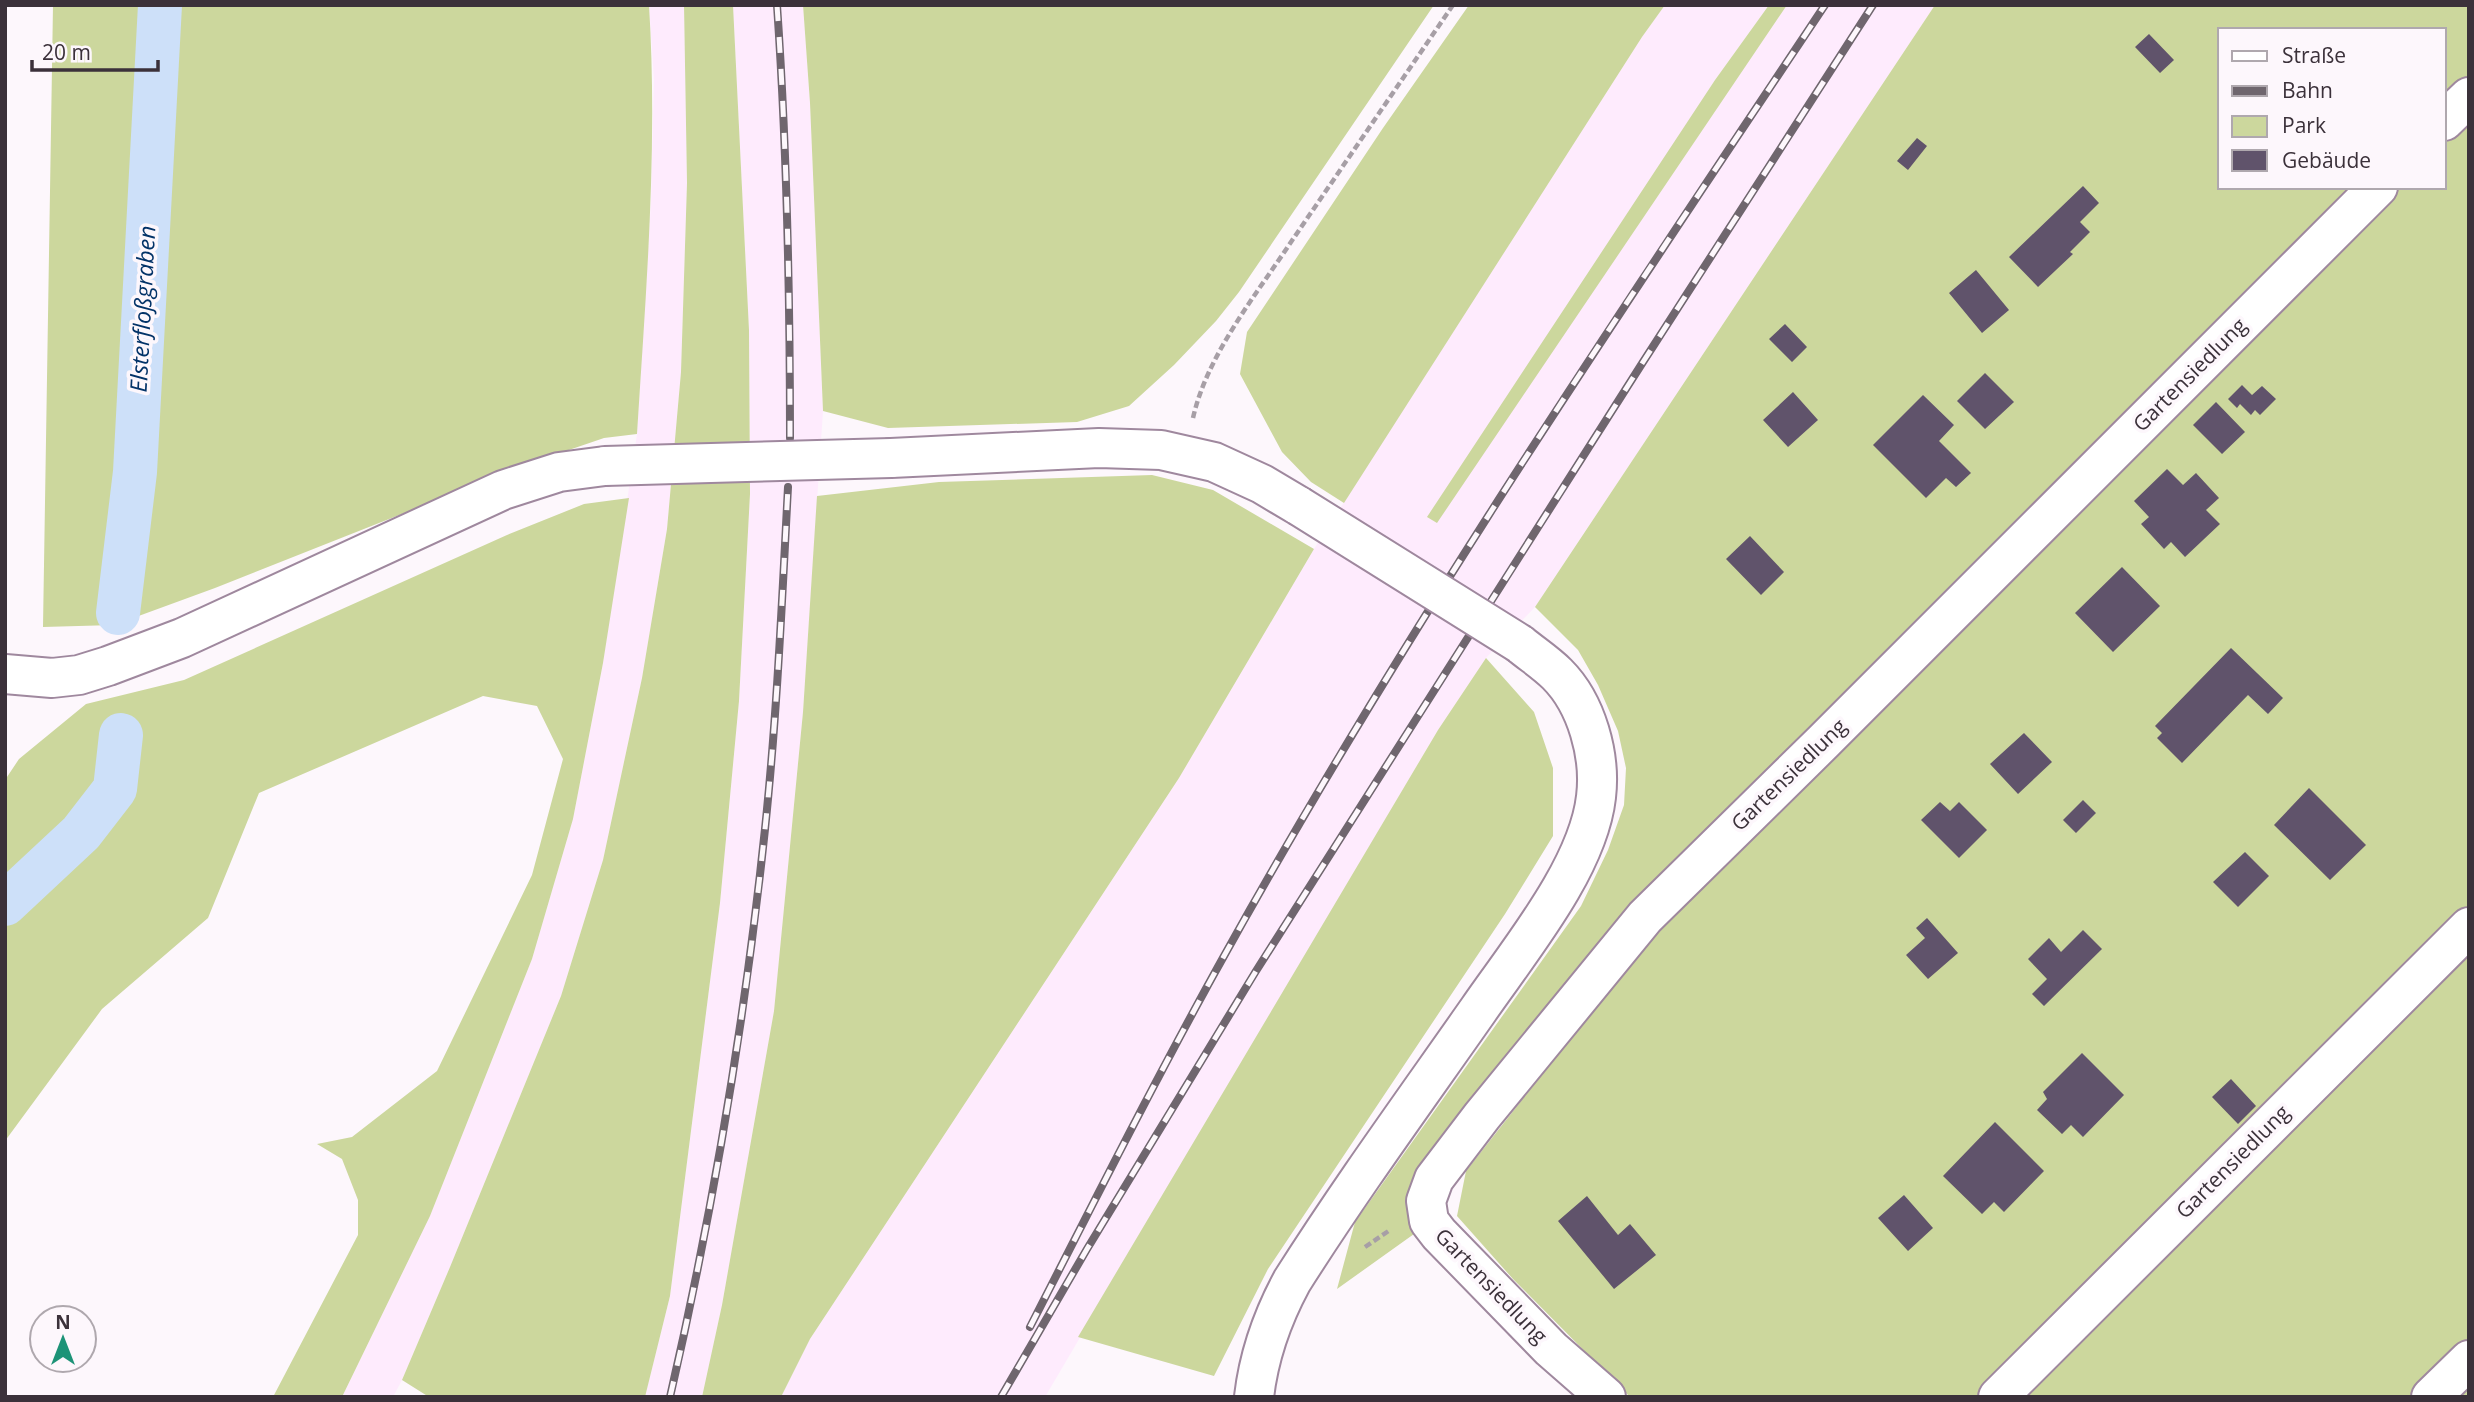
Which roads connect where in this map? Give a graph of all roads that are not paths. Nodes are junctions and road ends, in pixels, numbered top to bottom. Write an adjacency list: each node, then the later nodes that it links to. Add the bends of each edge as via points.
1 (2469, 97): 2 (street)
2 (2446, 119)
3 (2376, 189): 8 (street, Gartensiedlung, via 1645,917 1434,1179 1426,1201 1429,1221 1439,1234 1551,1349)
4 (5, 674): 7 (street, bridge, via 52,678 108,666 182,638 503,490 559,472 605,466 1099,447 1161,450 1214,462 1299,506 1520,644 1558,675 1575,697 1587,726 1597,798 1581,848 1546,914 1292,1280 1264,1343)
5 (2469, 927): 9 (street, Gartensiedlung)
6 (2469, 1360): 10 (street)
7 (1254, 1397)
8 (1606, 1397)
9 (1998, 1397)
10 (2431, 1397)

